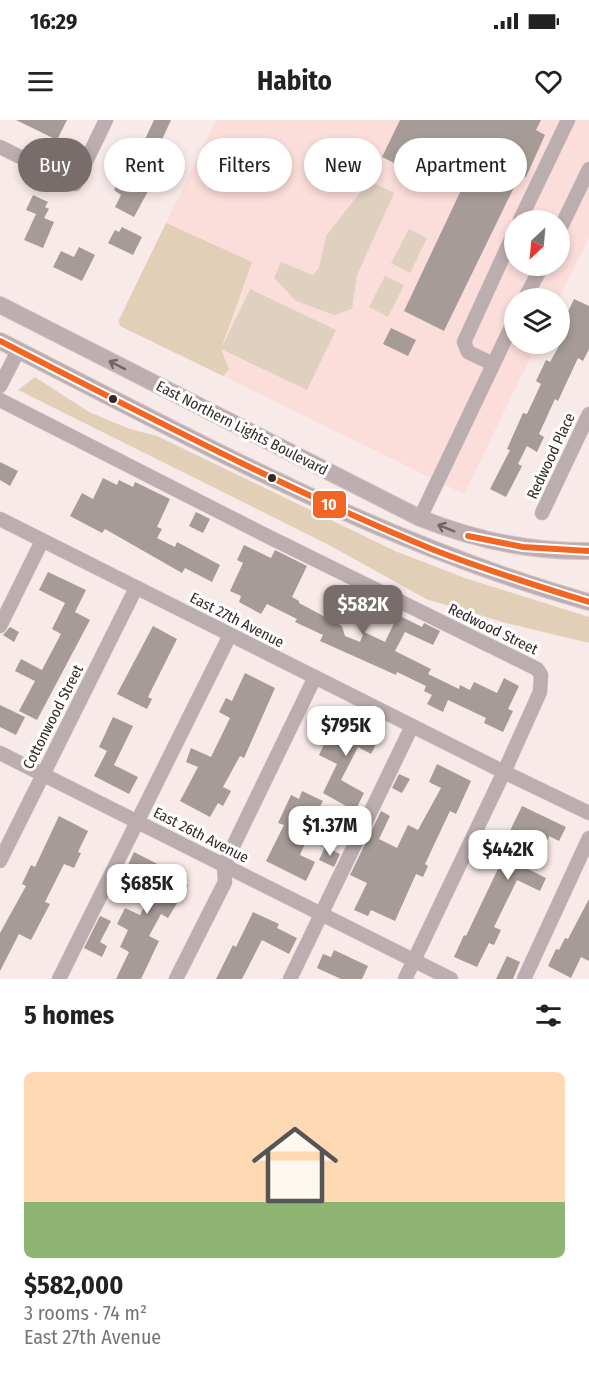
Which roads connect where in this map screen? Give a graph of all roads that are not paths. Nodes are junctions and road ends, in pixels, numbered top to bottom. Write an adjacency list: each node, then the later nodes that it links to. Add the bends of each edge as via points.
1 (106, 120): 3 (street, via 75,184)
2 (568, 120): 5 (street)
3 (0, 147)
4 (589, 169): 6 (street)
5 (525, 210)
6 (569, 210)
7 (504, 255): 12 (street, via 464,342 468,352)
8 (0, 305): 17 (main road, East Northern Lights Boulevard, one-way to 8)
9 (0, 341): 11 (main road, East Northern Lights Boulevard)
10 (504, 341): 12 (street)
11 (18, 351): 13 (street); 22 (main road, East Northern Lights Boulevard, via 368,524 526,584)
12 (493, 364): 17 (street)
13 (0, 386)
14 (0, 400): 28 (street, Redwood Street, via 537,669 541,675 540,692)
15 (589, 414): 16 (street, Redwood Place)
16 (543, 513)
17 (420, 518): 20 (main road, East Northern Lights Boulevard, one-way to 17, via 487,541)
18 (0, 519): 19 (street, East 27th Avenue)
19 (42, 541): 21 (street, East 27th Avenue); 23 (street)
20 (589, 551)
21 (136, 588): 24 (street, East 27th Avenue); 29 (street, Cottonwood Street)
22 (589, 602)
23 (0, 626)
24 (230, 634): 25 (street, East 27th Avenue); 31 (street)
25 (315, 677): 26 (street, East 27th Avenue); 34 (street)
26 (412, 726): 28 (street, East 27th Avenue); 35 (street)
27 (0, 753): 29 (street, East 26th Avenue)
28 (504, 772): 30 (street, East 27th Avenue); 36 (street, Redwood Street)
29 (43, 774): 31 (street, East 26th Avenue); 33 (street, Cottonwood Street)
30 (589, 813)
31 (137, 822): 34 (street, East 26th Avenue); 37 (street)
32 (589, 838): 42 (street)
33 (0, 861)
34 (224, 865): 35 (street, East 26th Avenue); 38 (street, via 225,882)
35 (321, 914): 36 (street, East 26th Avenue); 39 (street)
36 (414, 960): 40 (street, Redwood Street); 41 (street, East 26th Avenue)
37 (59, 979)
38 (176, 979)
39 (290, 979)
40 (405, 979)
41 (452, 979)
42 (524, 979)

